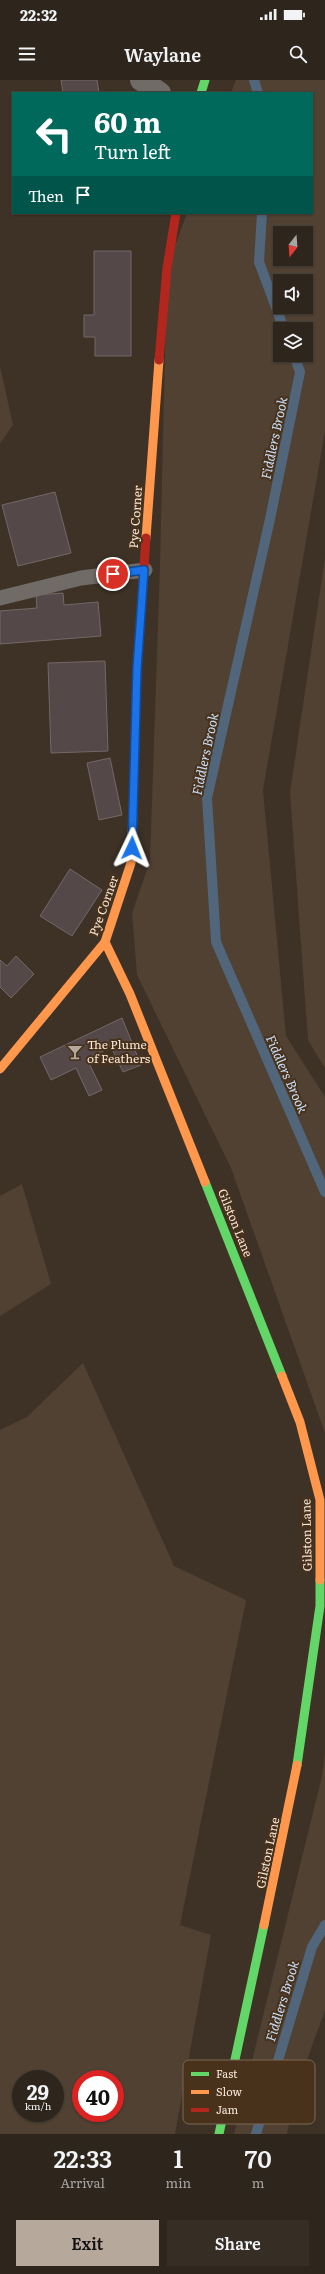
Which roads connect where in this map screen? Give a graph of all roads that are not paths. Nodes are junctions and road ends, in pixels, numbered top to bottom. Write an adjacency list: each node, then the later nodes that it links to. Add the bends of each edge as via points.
1 (141, 80): 3 (street)
2 (205, 80): 4 (street)
3 (159, 92)
4 (201, 92)
5 (176, 214): 6 (street, Pye Corner, via 166,268)
6 (144, 570): 7 (lane, via 81,578); 8 (street, Pye Corner, via 137,669 131,863)
7 (0, 598)
8 (105, 942): 9 (street, Pye Corner); 10 (street, Gilston Lane, via 130,994 297,1415 320,1500 320,1606 294,1786)
9 (0, 1069)
10 (235, 2060)
11 (221, 2124): 12 (street, Gilston Lane)
12 (219, 2134)

